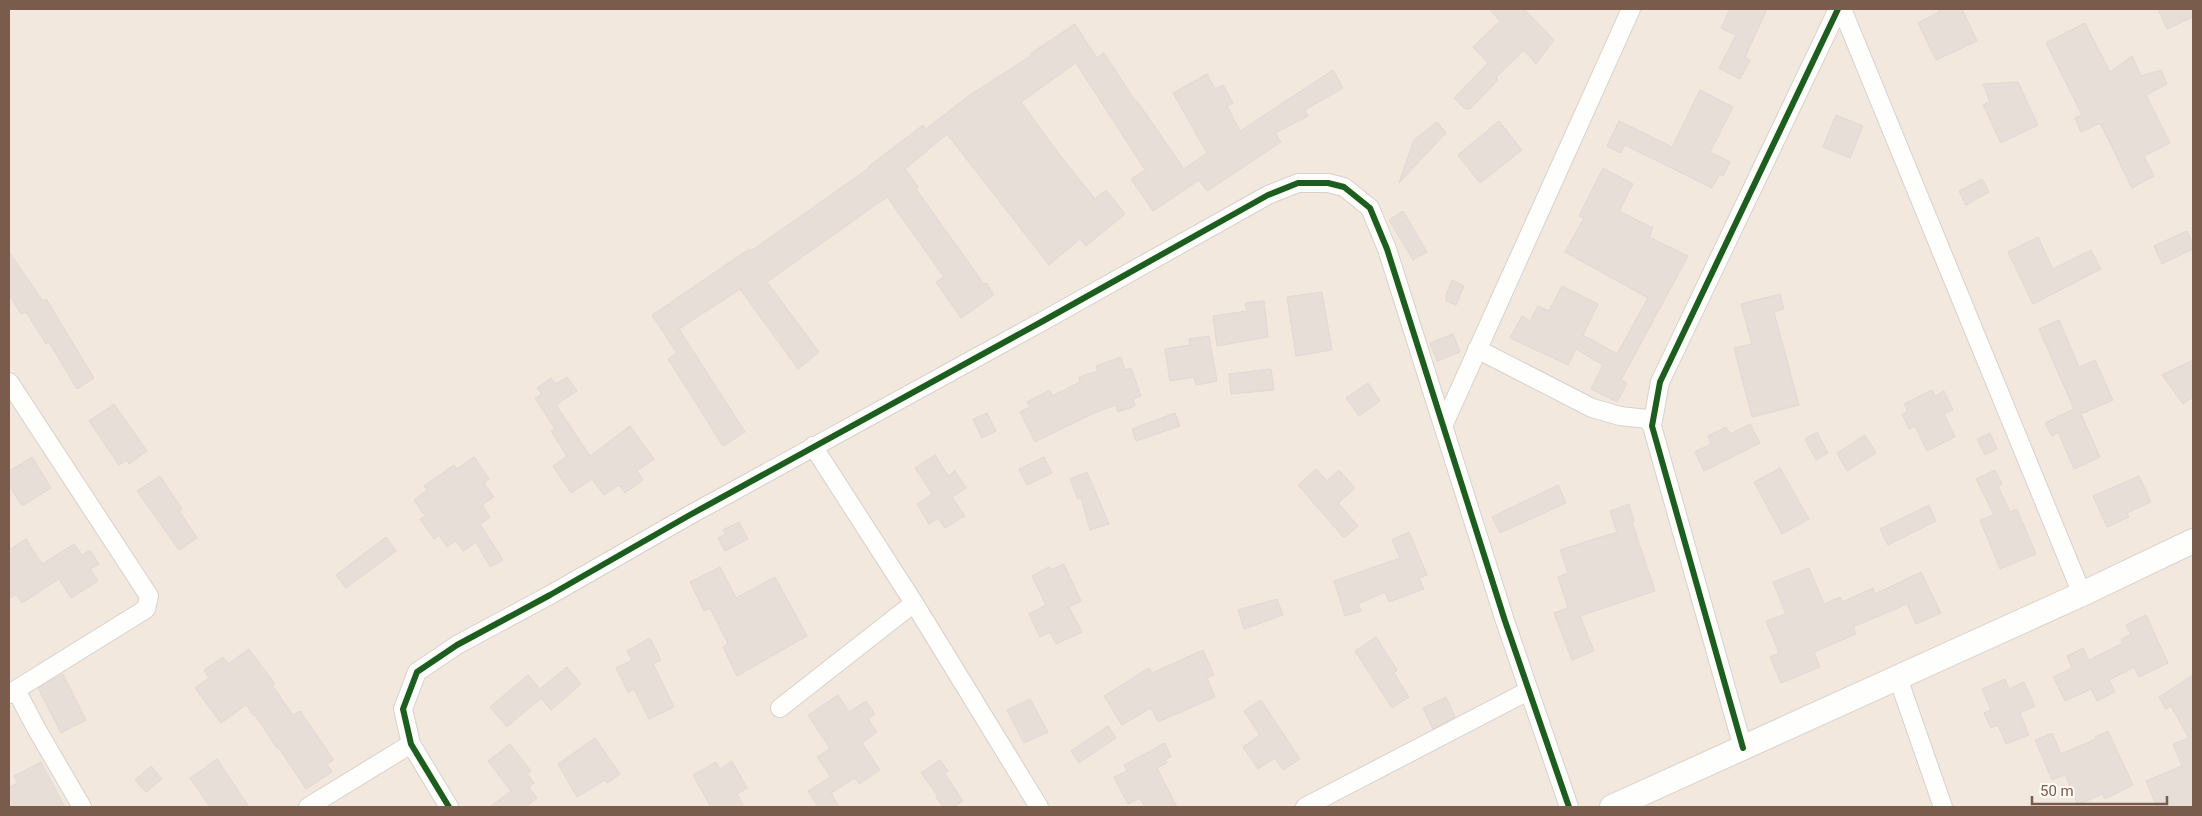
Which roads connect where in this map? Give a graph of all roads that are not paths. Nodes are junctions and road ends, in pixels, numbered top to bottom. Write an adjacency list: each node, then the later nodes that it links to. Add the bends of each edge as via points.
1 (1631, 9): 3 (street)
2 (1840, 9): 6 (street, via 1660,382); 9 (street)
3 (1478, 349): 5 (street); 6 (street, via 1592,408 1647,419)
4 (9, 382): 13 (street, via 149,596 146,609)
5 (1444, 424): 7 (street, via 1387,249 1370,208 1344,187 1328,183 1298,183 1268,194); 12 (street)
6 (1652, 426): 16 (street)
7 (813, 446): 10 (street); 15 (street, via 458,645 417,672 403,709)
8 (2193, 540): 9 (street)
9 (2082, 594): 11 (street)
10 (914, 603): 14 (street); 20 (street)
11 (1898, 678): 16 (street); 24 (street)
12 (1528, 691): 21 (street); 22 (street)
13 (12, 692): 17 (street)
14 (780, 708)
15 (411, 744): 18 (street); 19 (street)
16 (1743, 748): 23 (street)
17 (82, 807)
18 (308, 807)
19 (449, 807)
20 (1039, 807)
21 (1305, 807)
22 (1569, 807)
23 (1612, 807)
24 (1943, 807)

